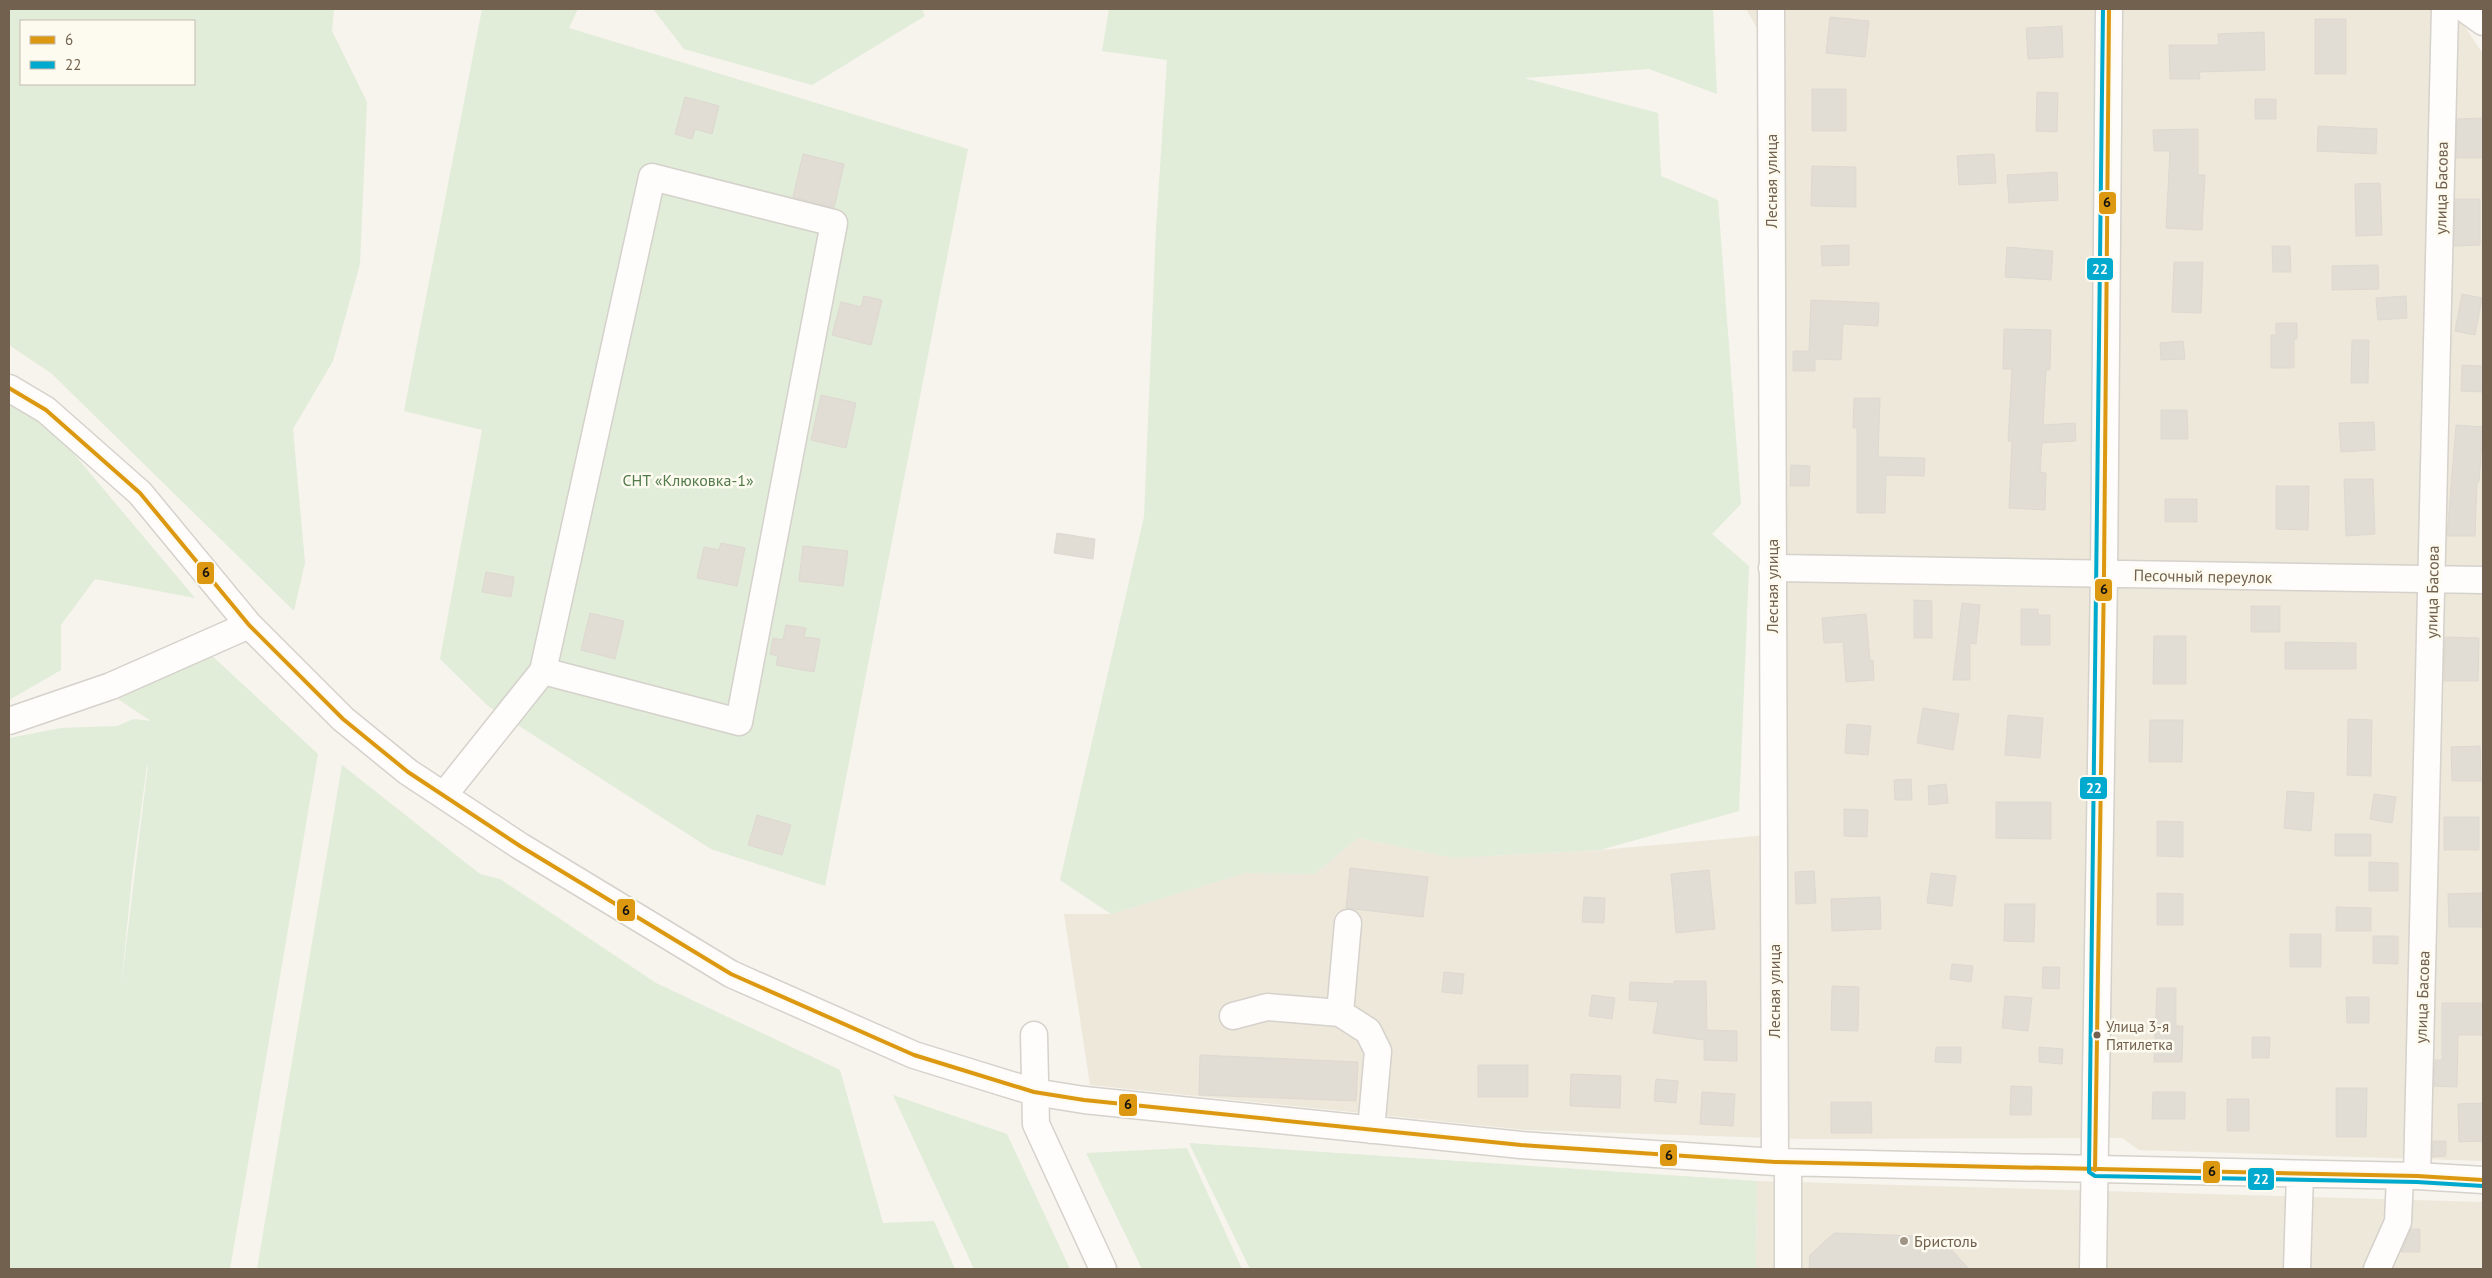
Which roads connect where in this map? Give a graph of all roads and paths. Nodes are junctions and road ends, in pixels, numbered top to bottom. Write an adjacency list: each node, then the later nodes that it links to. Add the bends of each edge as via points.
1 (1771, 9): 7 (street, Лесная улица)
2 (2109, 9): 8 (street)
3 (2445, 9): 9 (street, улица Басова)
4 (2466, 9): 5 (street)
5 (2483, 22)
6 (9, 388): 11 (street, via 46,410 140,493)
7 (1772, 568): 8 (street, Песочный переулок); 21 (street, Лесная улица)
8 (2104, 574): 9 (street, Песочный переулок); 22 (street)
9 (2433, 579): 10 (street, Песочный переулок); 24 (street, улица Басова)
10 (2483, 580)
11 (249, 625): 13 (street, via 111,686); 14 (street, via 343,719 408,772)
12 (543, 671): 12 (street, via 652,177 834,223 739,722); 14 (street)
13 (9, 721)
14 (444, 795): 19 (street, via 520,846 732,974 914,1054)
15 (1348, 923): 16 (street)
16 (1340, 1012): 17 (street, via 1266,1008); 20 (street, via 1368,1032 1378,1050)
17 (1234, 1016)
18 (1034, 1035): 19 (street)
19 (1034, 1092): 20 (street); 26 (street, via 1036,1124)
20 (1372, 1130): 21 (street, via 1520,1145)
21 (1781, 1163): 22 (street); 27 (street, Лесная улица)
22 (2095, 1170): 23 (street); 28 (street)
23 (2300, 1174): 24 (street); 29 (street)
24 (2408, 1176): 25 (street); 30 (street, улица Басова, via 2398,1222)
25 (2483, 1180)
26 (1103, 1269)
27 (1788, 1269)
28 (2093, 1269)
29 (2298, 1269)
30 (2377, 1269)

